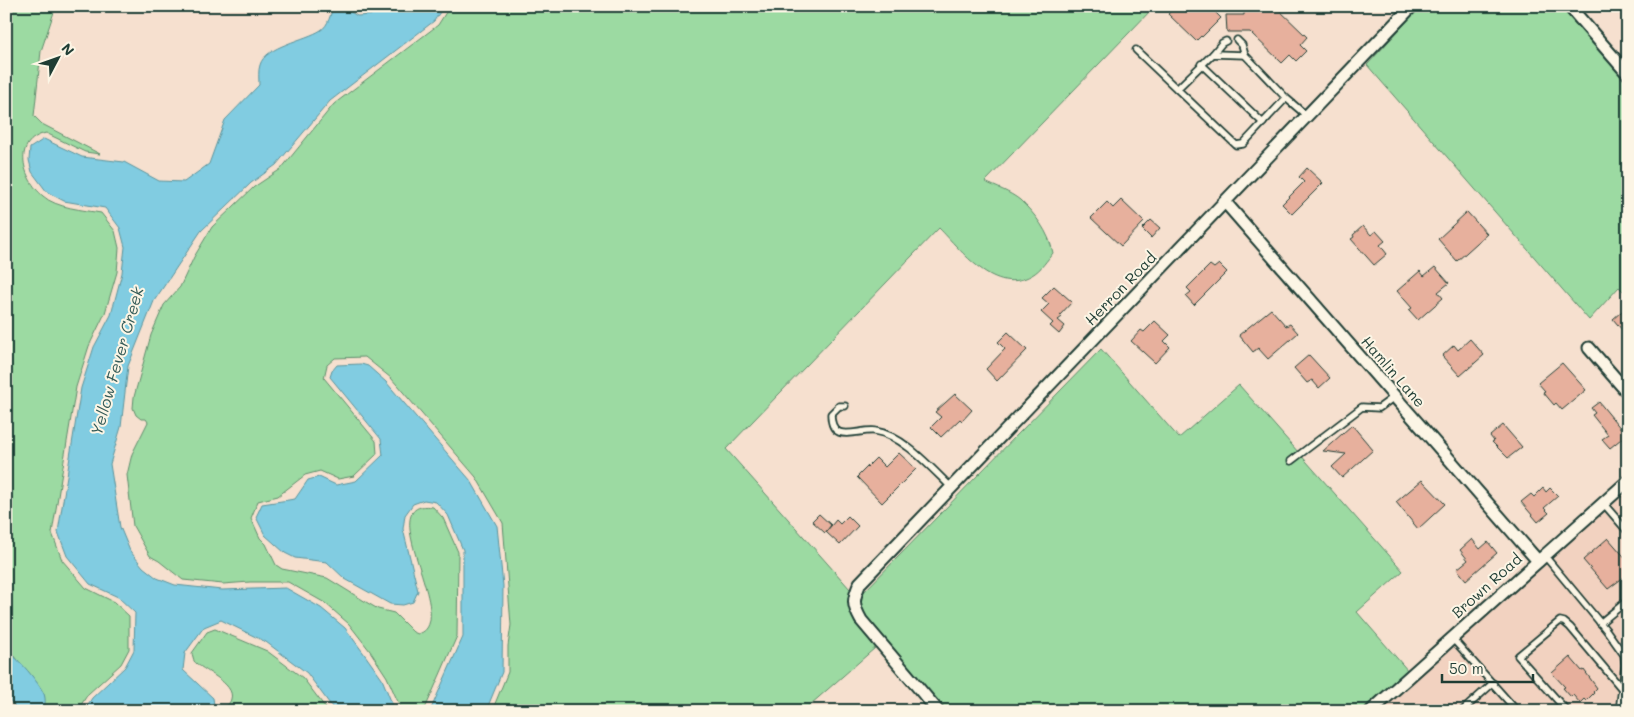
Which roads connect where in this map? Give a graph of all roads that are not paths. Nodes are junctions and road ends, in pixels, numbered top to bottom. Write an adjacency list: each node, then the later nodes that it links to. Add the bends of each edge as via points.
1 (1412, 6): 12 (street, Herron Road)
2 (1569, 6): 9 (street)
3 (1237, 40): 7 (lane)
4 (1226, 41): 6 (lane)
5 (1136, 50): 10 (lane)
6 (1213, 54): 7 (lane); 8 (lane)
7 (1245, 54): 11 (lane)
8 (1201, 64): 10 (lane); 13 (lane)
9 (1628, 74)
10 (1177, 89): 13 (lane, via 1236,145 1243,144)
11 (1286, 98): 12 (lane); 13 (lane)
12 (1307, 116): 14 (street, Herron Road)
13 (1263, 123)
14 (1225, 202): 17 (street, Hamlin Lane); 21 (street, Herron Road)
15 (1589, 348): 16 (street)
16 (1628, 393)
17 (1394, 397): 19 (lane, via 1379,408 1362,407); 24 (street, Hamlin Lane)
18 (845, 406): 21 (lane, via 839,406 831,414 837,431 846,434 876,432 899,440)
19 (1291, 461)
20 (1626, 484): 22 (street, Brown Road)
21 (952, 488): 32 (street, Herron Road, via 860,583 854,595 854,608 861,620)
22 (1603, 503): 23 (lane); 24 (street, Brown Road)
23 (1628, 532)
24 (1541, 558): 26 (lane); 27 (street, Brown Road)
25 (1628, 600): 26 (lane)
26 (1600, 623): 29 (lane, via 1624,655)
27 (1452, 638): 28 (lane); 33 (street, Brown Road)
28 (1493, 683): 34 (lane); 35 (lane)
29 (1622, 689): 30 (lane); 36 (lane, via 1570,627 1560,621 1518,656)
30 (1620, 709): 31 (lane)
31 (1628, 710)
32 (938, 711)
33 (1371, 711)
34 (1462, 711)
35 (1517, 711)
36 (1567, 711)

